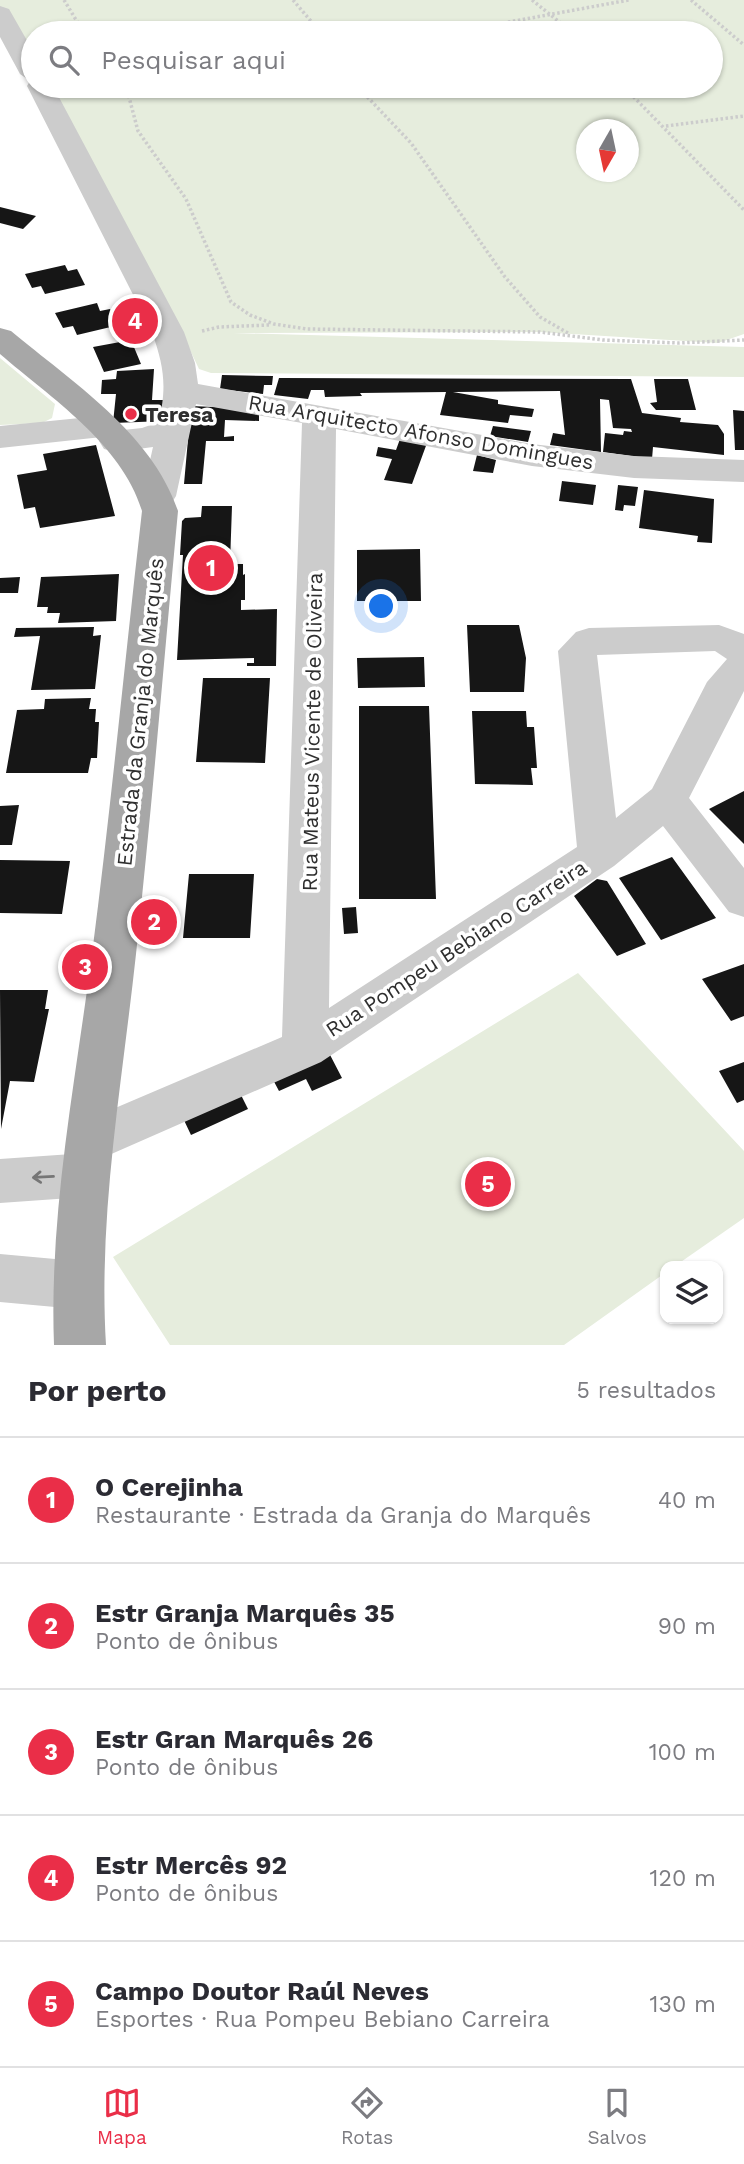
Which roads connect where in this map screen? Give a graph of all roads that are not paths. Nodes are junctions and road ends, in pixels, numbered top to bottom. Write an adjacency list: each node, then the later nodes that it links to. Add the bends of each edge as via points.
1 (0, 13): 2 (street)
2 (21, 52)
3 (47, 98): 5 (street, via 170,339)
4 (0, 338): 8 (main road)
5 (182, 391): 6 (street, Rua Arquitecto Afonso Domingues); 7 (street, Estrada da Granja do Marquês)
6 (319, 416): 10 (street, Rua Arquitecto Afonso Domingues, via 532,455 634,467); 17 (street, Rua Mateus Vicente de Oliveira)
7 (174, 428): 8 (street, via 147,438); 11 (street, Estrada da Granja do Marquês)
8 (108, 434): 9 (street); 11 (main road, via 133,457)
9 (0, 437)
10 (744, 471)
11 (159, 496): 18 (main road, Estrada da Granja do Marquês, via 158,554)
12 (744, 654): 15 (street, via 719,638 589,640 577,650)
13 (744, 665): 14 (street, Rua Pompeu Bebiano Carreira, via 721,692)
14 (667, 800): 15 (street, Rua Pompeu Bebiano Carreira); 16 (street)
15 (599, 854): 17 (street, Rua Pompeu Bebiano Carreira)
16 (744, 900)
17 (304, 1048): 18 (street, Rua Pompeu Bebiano Carreira)
18 (88, 1158): 19 (street, Rua Pompeu Bebiano Carreira, one-way to 19); 21 (main road, Estrada da Granja do Marquês)
19 (0, 1181)
20 (0, 1278): 21 (street)
21 (77, 1285): 22 (main road, Estrada da Granja do Marquês)
22 (80, 1345)

